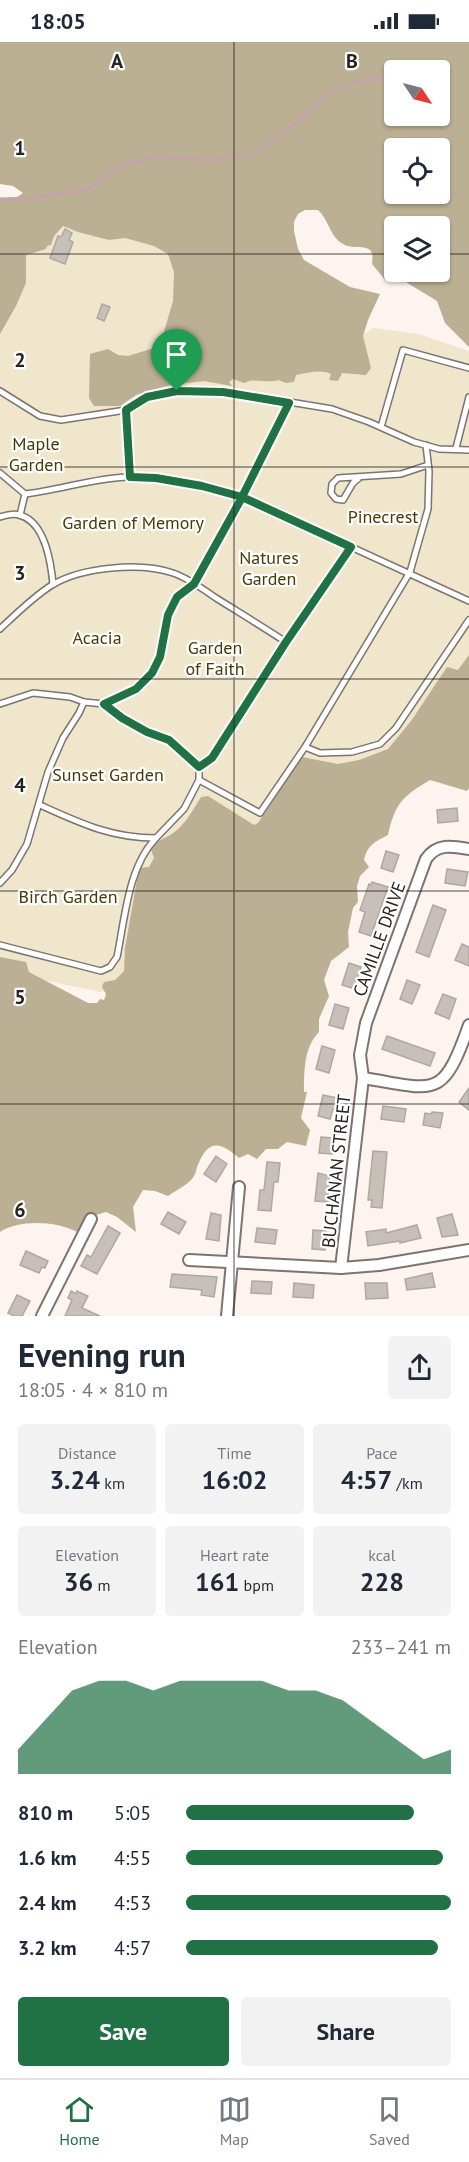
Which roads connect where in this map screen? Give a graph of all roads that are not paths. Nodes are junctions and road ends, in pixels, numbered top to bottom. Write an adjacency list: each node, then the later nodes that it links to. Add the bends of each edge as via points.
1 (469, 368): 6 (lane, via 403,350)
2 (0, 391): 5 (lane, via 40,416 61,420)
3 (469, 397): 8 (lane)
4 (289, 403): 5 (lane, via 223,392 177,391 147,397); 6 (lane, via 332,409); 15 (lane)
5 (126, 410): 12 (lane)
6 (381, 427): 7 (lane)
7 (426, 445): 8 (lane); 10 (lane)
8 (456, 448): 9 (lane)
9 (469, 450)
10 (428, 465): 13 (lane, via 401,474); 19 (lane, via 428,509)
11 (0, 473): 14 (lane)
12 (130, 477): 14 (lane); 15 (lane, via 202,486)
13 (359, 478): 13 (lane, via 338,478 331,493 343,500)
14 (25, 494): 16 (lane)
15 (242, 497): 18 (lane); 21 (lane)
16 (20, 515): 17 (lane); 20 (lane, via 31,521 43,539)
17 (0, 517)
18 (351, 547): 19 (lane); 25 (lane)
19 (410, 572): 22 (lane); 29 (lane)
20 (53, 584): 21 (lane, via 78,574 148,567 174,573); 24 (lane)
21 (194, 584): 25 (lane); 28 (lane, via 177,597 168,615 160,657 152,673 136,689)
22 (469, 601)
23 (469, 620): 29 (lane, via 396,728 380,744 352,752 320,753)
24 (0, 629)
25 (286, 642): 30 (lane, via 212,758)
26 (84, 702): 27 (lane, via 33,693); 28 (lane); 32 (lane, via 48,772)
27 (0, 704)
28 (104, 704): 30 (lane, via 147,732 169,740)
29 (305, 747): 31 (lane, via 260,813)
30 (199, 767): 31 (lane)
31 (199, 780): 33 (lane, via 184,809)
32 (40, 806): 33 (lane, via 93,828 136,838); 35 (lane, via 27,844)
33 (156, 838): 36 (lane, via 137,866 117,957 110,967 101,971)
34 (469, 849): 38 (street, CAMILLE DRIVE, via 449,846 431,852 426,859 366,1023 360,1055)
35 (0, 884)
36 (0, 945)
37 (469, 1025): 38 (street, BUCHANAN STREET, via 441,1082 420,1087)
38 (363, 1078): 44 (street, BUCHANAN STREET)
39 (239, 1187): 43 (street)
40 (91, 1219): 45 (street)
41 (469, 1250): 44 (street)
42 (189, 1260): 43 (street)
43 (231, 1262): 44 (street); 46 (street)
44 (341, 1268)
45 (42, 1316)
46 (228, 1316)

